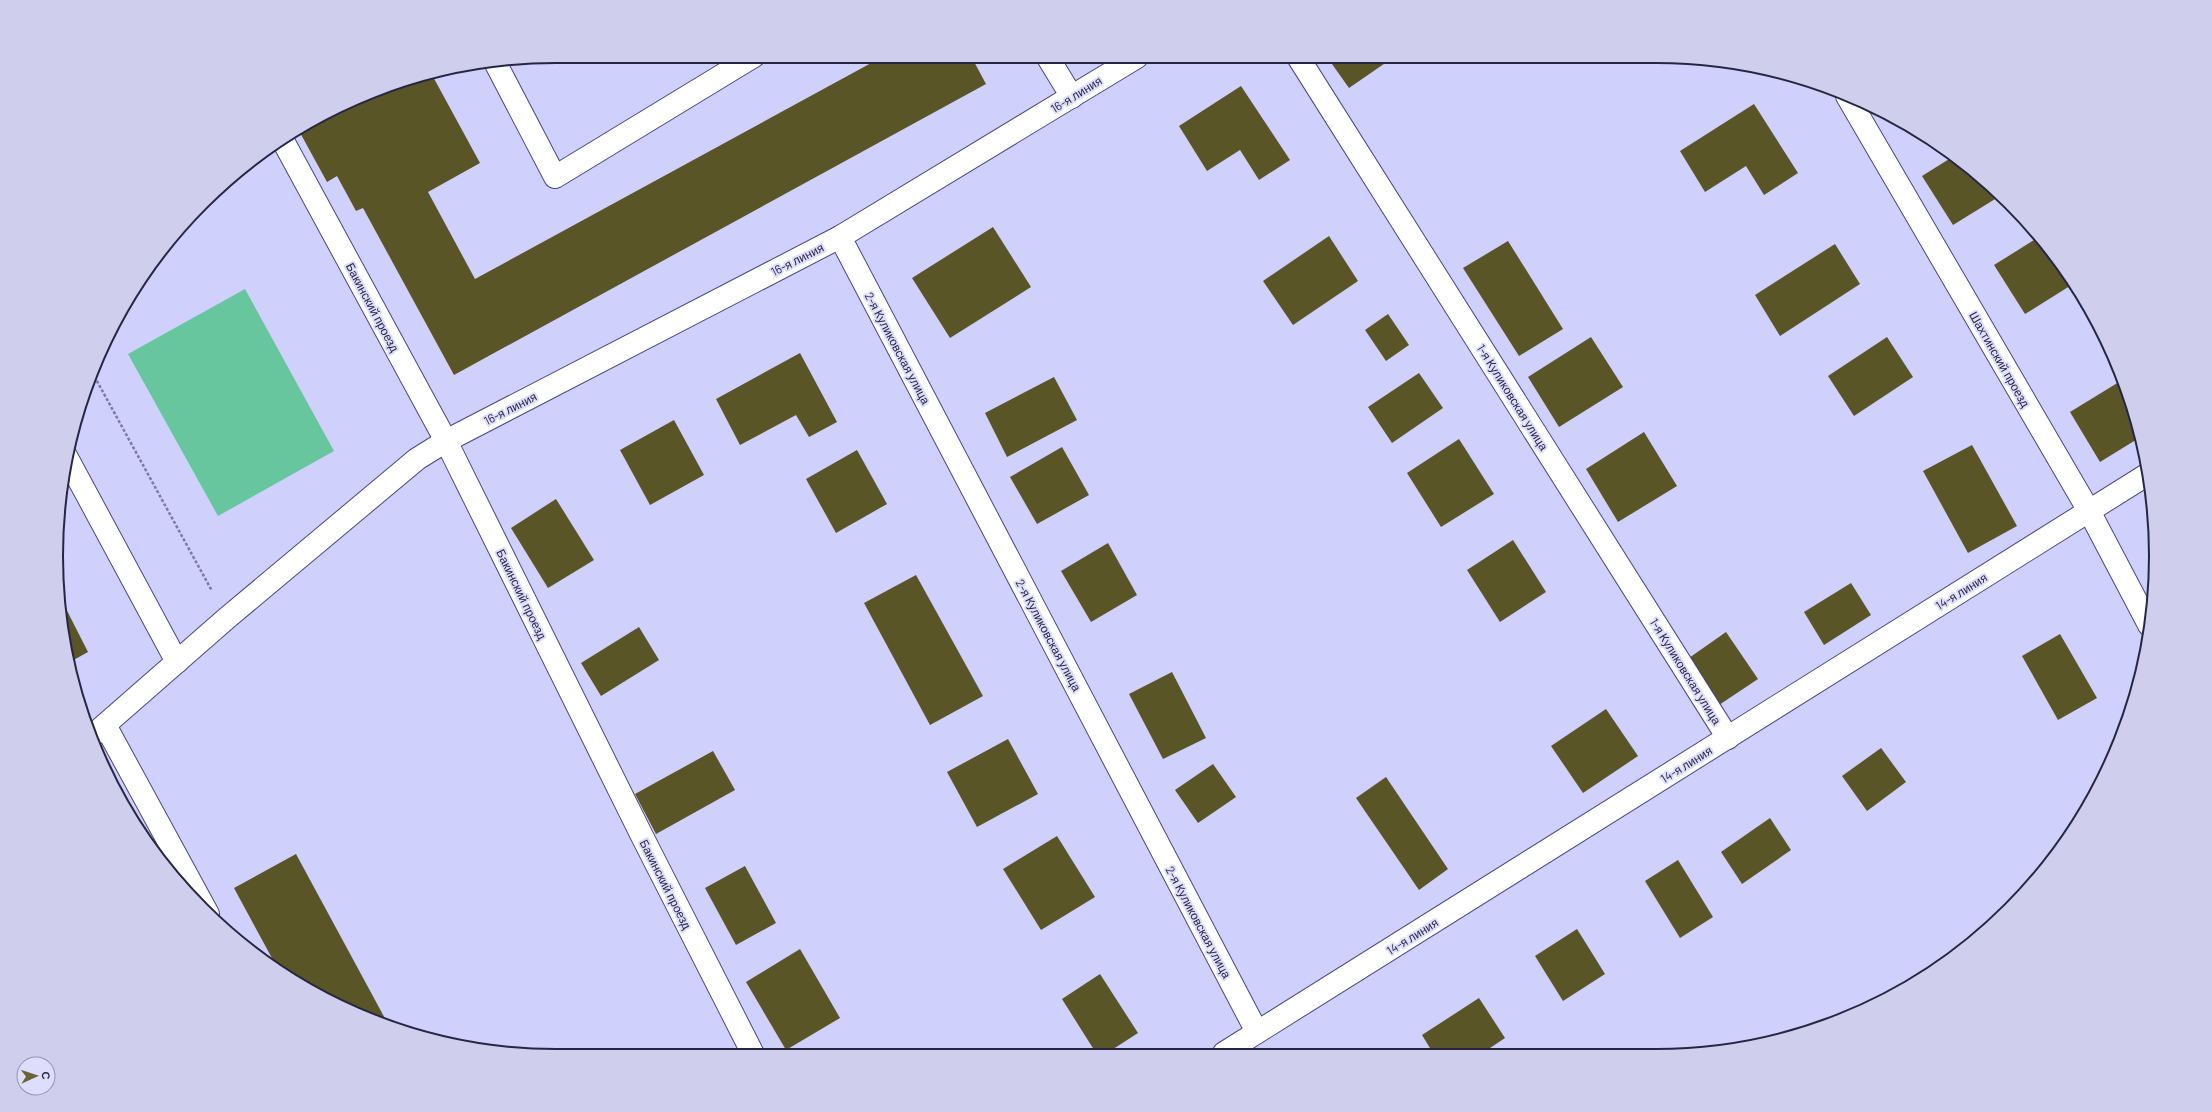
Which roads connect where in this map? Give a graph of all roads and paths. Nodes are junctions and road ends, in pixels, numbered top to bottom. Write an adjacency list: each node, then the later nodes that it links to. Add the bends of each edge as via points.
1 (742, 63): 5 (street, via 555,176)
2 (1052, 63): 6 (street)
3 (1126, 63): 6 (street, 16-я линия)
4 (1302, 63): 19 (street, 1-я Куликовская улица)
5 (497, 66)
6 (1072, 97): 9 (street, 16-я линия)
7 (1858, 107): 14 (street, Шахтинский проезд)
8 (285, 144): 11 (street, Бакинский проезд)
9 (840, 237): 11 (street, 16-я линия); 21 (street, 2-я Куликовская улица)
10 (96, 380): 15 (path)
11 (446, 441): 15 (street, 16-я линия, via 417,459); 22 (street, Бакинский проезд)
12 (71, 466): 17 (street)
13 (2143, 477): 14 (street, 14-я линия)
14 (2089, 511): 16 (street, Шахтинский проезд); 19 (street, 14-я линия)
15 (227, 618): 17 (street, 16-я линия)
16 (2145, 618)
17 (177, 662): 18 (street, 16-я линия)
18 (98, 731): 20 (street)
19 (1728, 738): 21 (street, 14-я линия)
20 (194, 891)
21 (1257, 1032): 23 (street, 14-я линия)
22 (750, 1049)
23 (1230, 1049)

